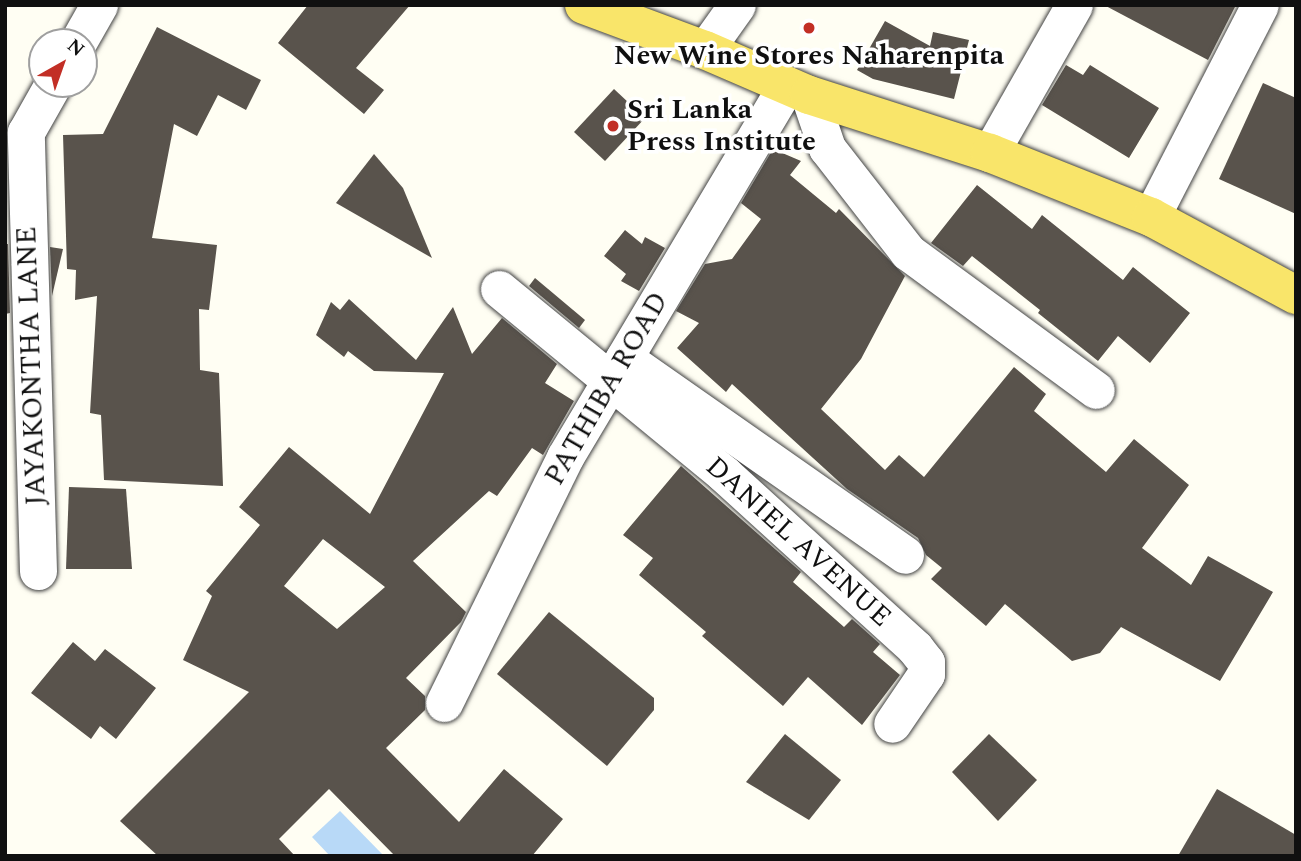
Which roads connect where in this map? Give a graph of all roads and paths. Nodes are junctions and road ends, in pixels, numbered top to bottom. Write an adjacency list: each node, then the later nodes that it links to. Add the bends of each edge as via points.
1 (99, 5): 6 (street)
2 (584, 5): 7 (main road)
3 (737, 5): 7 (street)
4 (1074, 5): 10 (street)
5 (1260, 5): 11 (street)
6 (86, 28)
7 (705, 50): 8 (main road)
8 (798, 90): 10 (main road); 14 (street, PATHIBA ROAD); 15 (street, via 827,148 908,252)
9 (45, 98): 17 (street, JAYAKONTHA LANE, via 26,132)
10 (990, 153): 11 (main road)
11 (1151, 217): 13 (main road)
12 (499, 289): 14 (street)
13 (1296, 295)
14 (616, 370): 16 (street); 18 (street, PATHIBA ROAD, via 565,457); 19 (street, DANIEL AVENUE, via 926,662 926,674)
15 (1096, 390)
16 (905, 555)
17 (38, 571)
18 (444, 703)
19 (892, 724)

